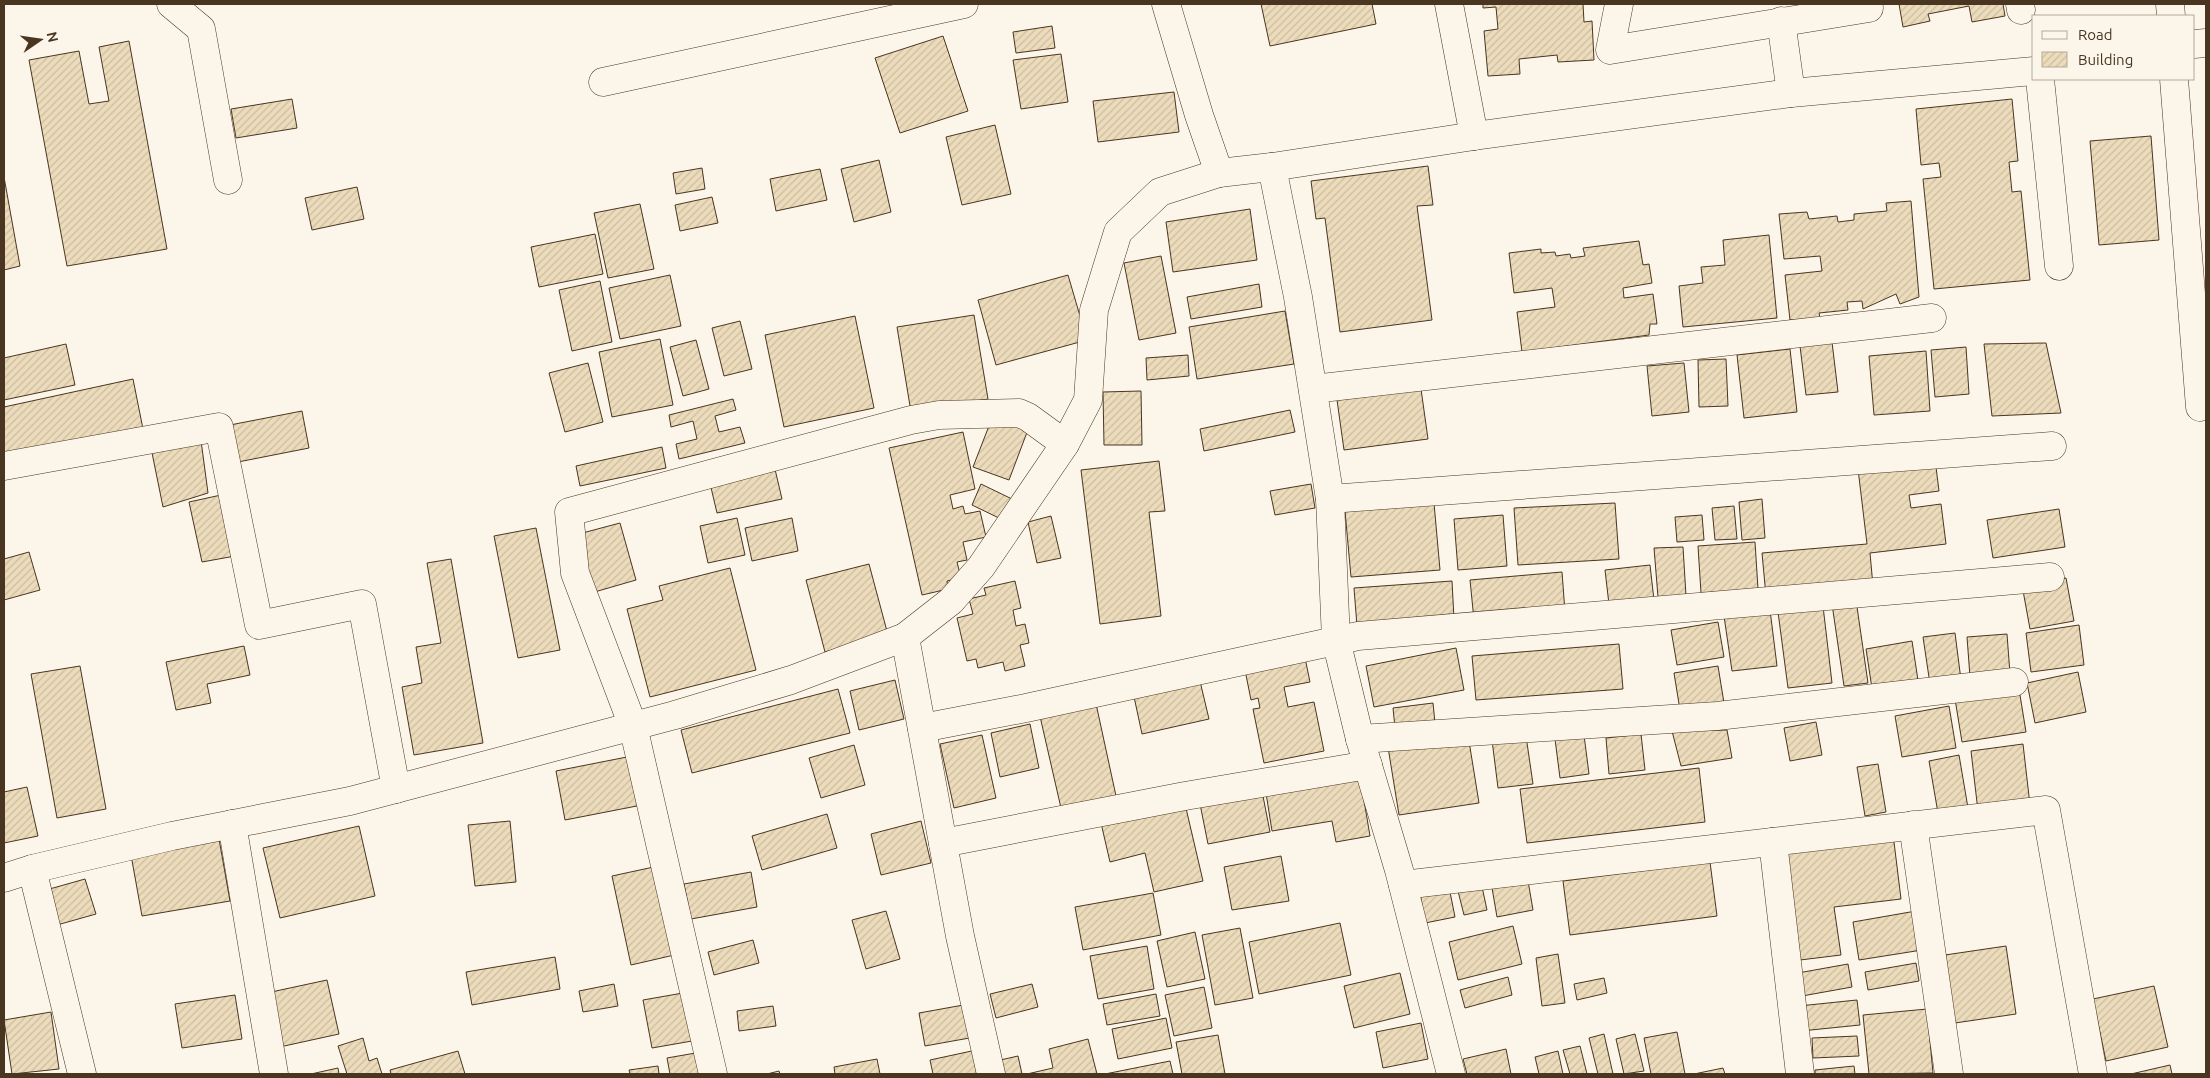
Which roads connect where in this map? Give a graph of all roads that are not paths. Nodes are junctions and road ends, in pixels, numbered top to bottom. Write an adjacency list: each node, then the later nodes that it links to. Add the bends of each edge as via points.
1 (171, 4): 16 (street, via 201,30)
2 (964, 4): 11 (street)
3 (1166, 4): 15 (street)
4 (1449, 4): 13 (street)
5 (1619, 4): 7 (street, via 1610,50)
6 (1868, 4): 7 (street, via 1869,8)
7 (1781, 21): 12 (street)
8 (2032, 71): 12 (street)
9 (2040, 80): 17 (street)
10 (2174, 80): 20 (street)
11 (604, 82)
12 (1791, 93): 13 (street)
13 (1474, 136): 14 (street)
14 (1272, 167): 15 (street); 19 (street)
15 (1219, 173): 21 (street, via 1160,192 1118,232 1094,310 1088,400)
16 (228, 180)
17 (2059, 266)
18 (1932, 318): 19 (street)
19 (1313, 389): 24 (street)
20 (2200, 407)
21 (1065, 444): 26 (street, via 980,567 951,601); 29 (street, via 1019,413 939,415 569,512 575,573)
22 (2052, 446): 24 (street)
23 (4, 466): 33 (street, via 219,427 259,625 362,604)
24 (1330, 499): 27 (street)
25 (2050, 577): 27 (street)
26 (905, 637): 29 (street, via 791,680); 30 (street)
27 (1336, 640): 30 (street); 31 (street)
28 (2014, 682): 31 (street, via 1716,716)
29 (633, 726): 33 (street); 43 (street)
30 (922, 728): 37 (street)
31 (1360, 739): 32 (street)
32 (1368, 765): 37 (street, via 1185,796); 40 (street)
33 (396, 789): 34 (street)
34 (232, 824): 38 (street); 42 (street)
35 (1913, 825): 36 (street); 47 (street); 48 (street, via 2046,810)
36 (1773, 842): 40 (street); 46 (street)
37 (943, 843): 44 (street)
38 (32, 869): 39 (street); 41 (street)
39 (4, 878)
40 (1403, 885): 45 (street)
41 (82, 1074)
42 (274, 1074)
43 (713, 1074)
44 (991, 1074)
45 (1451, 1074)
46 (1800, 1074)
47 (1949, 1074)
48 (2094, 1074)

